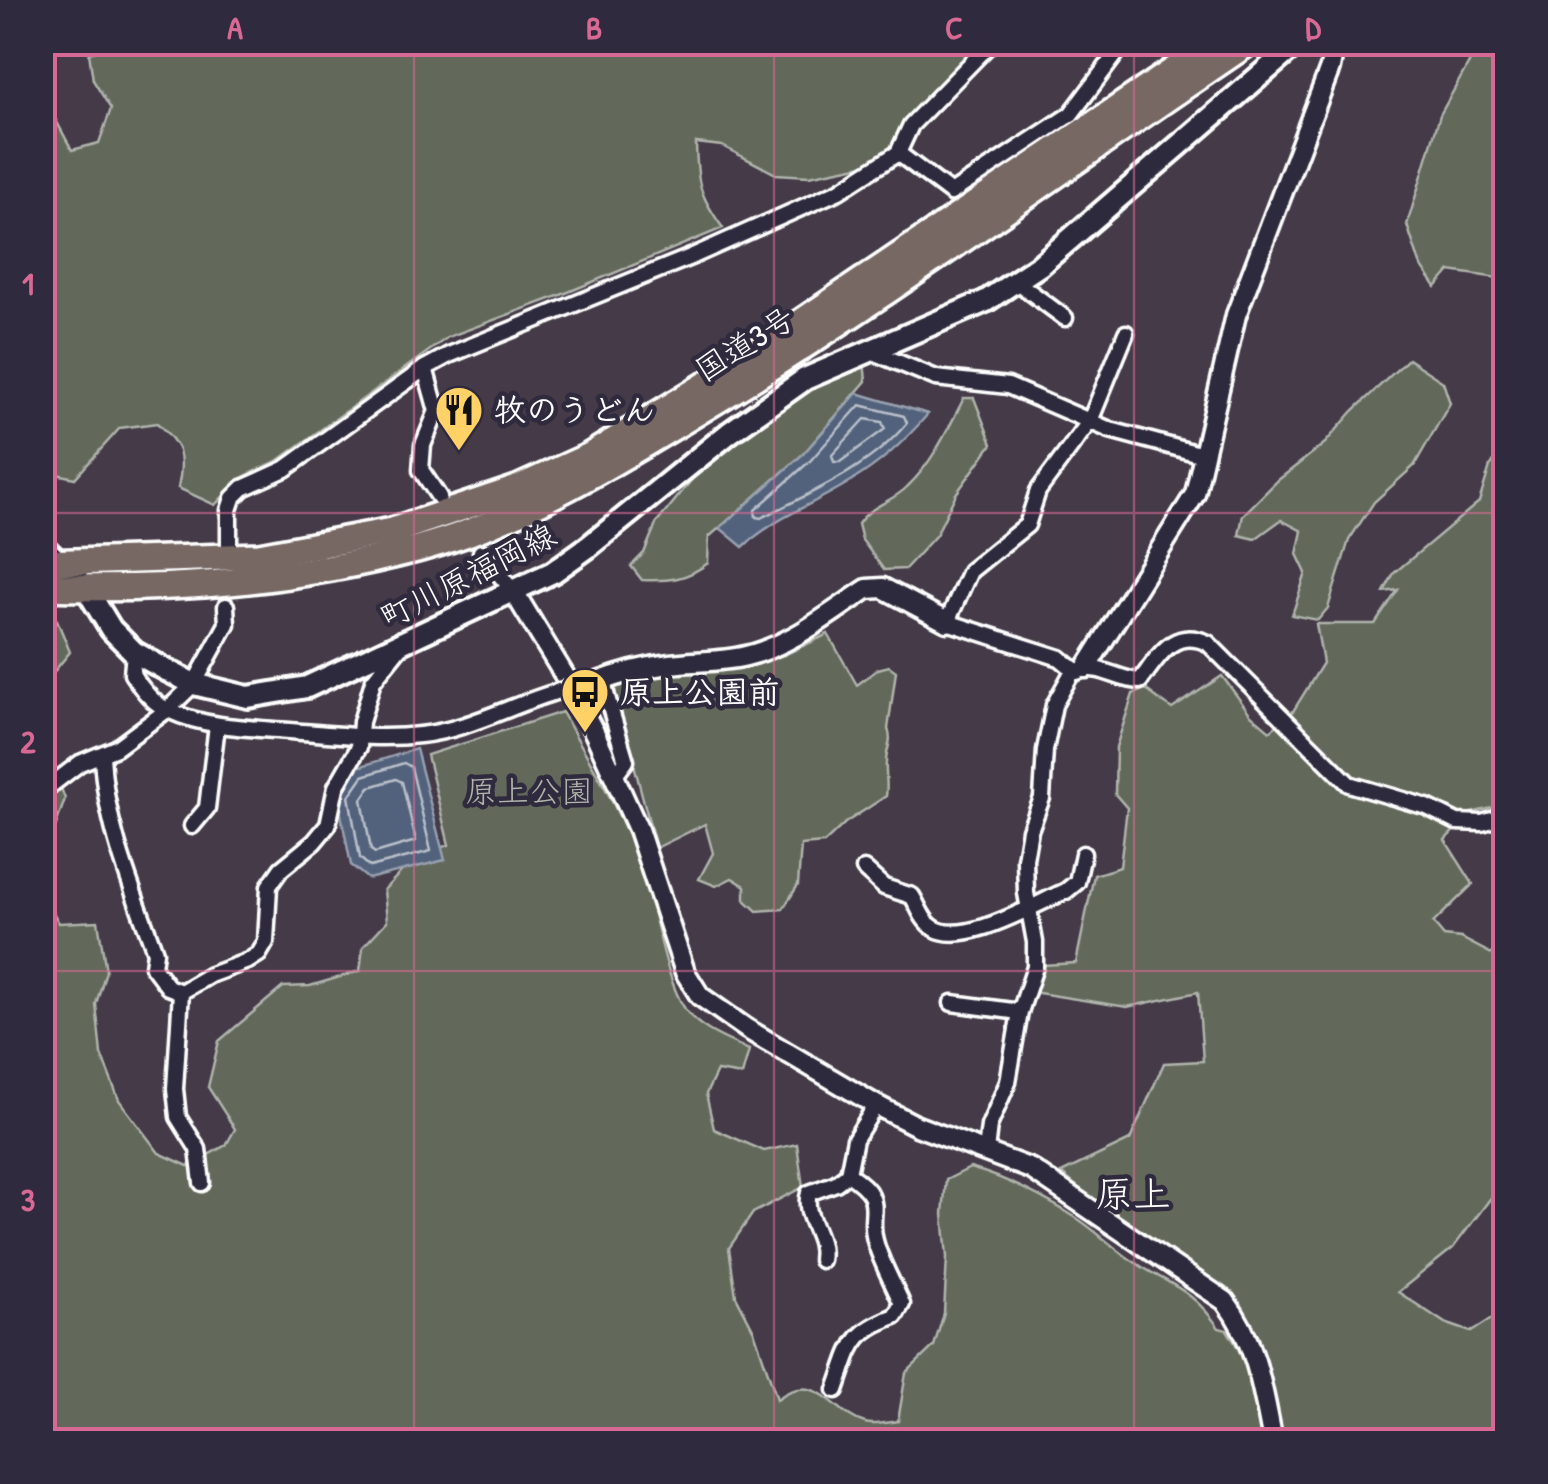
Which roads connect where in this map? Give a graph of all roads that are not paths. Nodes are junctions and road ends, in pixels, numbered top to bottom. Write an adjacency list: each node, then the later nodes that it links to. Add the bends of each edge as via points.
1 (992, 42): 7 (street, via 911,125)
2 (1125, 42): 7 (street, via 1071,114 951,193)
3 (1216, 42): 18 (highway, 国道3号, via 732,369 590,456 516,490 392,532 259,556)
4 (1249, 42): 20 (highway, 国道3号, via 766,370 536,503 421,548 327,569 234,584)
5 (1299, 42): 8 (main road, 町川原福岡線)
6 (1336, 42): 14 (street, via 1236,315)
7 (898, 153): 12 (street, via 839,191)
8 (1017, 282): 9 (street); 11 (main road, 町川原福岡線)
9 (1065, 318)
10 (1126, 333): 13 (street)
11 (868, 350): 13 (street, via 936,378 1008,386); 21 (main road, 町川原福岡線, via 805,378 579,554)
12 (425, 368): 15 (street, via 437,411 422,444 421,470); 16 (street, via 284,469 243,488 229,510)
13 (1090, 421): 14 (street); 23 (street, via 1038,492 1027,525 970,571)
14 (1203, 455): 26 (street, via 1195,494)
15 (439, 498)
16 (230, 544)
17 (482, 552): 21 (street)
18 (48, 558): 20 (main road, 町川原福岡線)
19 (42, 587): 20 (highway, 国道3号)
20 (86, 588): 25 (main road, 町川原福岡線, via 110,629)
21 (514, 592): 24 (main road, 町川原福岡線); 33 (street)
22 (226, 606): 28 (street, via 226,624)
23 (947, 622): 26 (street); 27 (street, via 883,588 868,590 750,656 669,664)
24 (402, 644): 28 (main road, 町川原福岡線, via 288,692 248,697); 31 (street, via 372,681)
25 (134, 652): 28 (main road, 町川原福岡線); 29 (street, via 132,674)
26 (1080, 668): 35 (street, via 1140,681 1168,644 1195,637 1349,784 1457,822); 39 (street, via 1054,705 1042,798 1025,859)
27 (599, 682): 31 (street, bridge, via 422,735); 33 (street, via 626,761)
28 (194, 684): 29 (street)
29 (167, 710): 30 (street); 32 (street)
30 (217, 725): 31 (street); 36 (street, via 207,808)
31 (360, 738): 40 (street, via 336,786 328,825 269,886 266,942 259,954)
32 (102, 756): 34 (street, via 80,763); 40 (street, via 118,848 155,952 153,967)
33 (614, 777): 43 (street, via 685,972 700,996)
34 (42, 792)
35 (1506, 816)
36 (192, 826)
37 (1082, 854): 39 (street, via 1077,882)
38 (864, 869): 39 (street, via 884,886 912,896 937,931 954,935)
39 (1029, 906): 42 (street, via 1035,967)
40 (181, 992): 46 (street, via 174,1089 178,1117 198,1149)
41 (952, 1003): 42 (street)
42 (1020, 1012): 44 (street)
43 (876, 1105): 44 (street); 45 (street, via 854,1139)
44 (986, 1152): 49 (street, via 1031,1169 1225,1301 1257,1358)
45 (848, 1174): 47 (street, via 809,1192); 48 (street, via 874,1201 875,1242 902,1304 895,1316 855,1339)
46 (202, 1183)
47 (821, 1260)
48 (836, 1390)
49 (1273, 1442)

